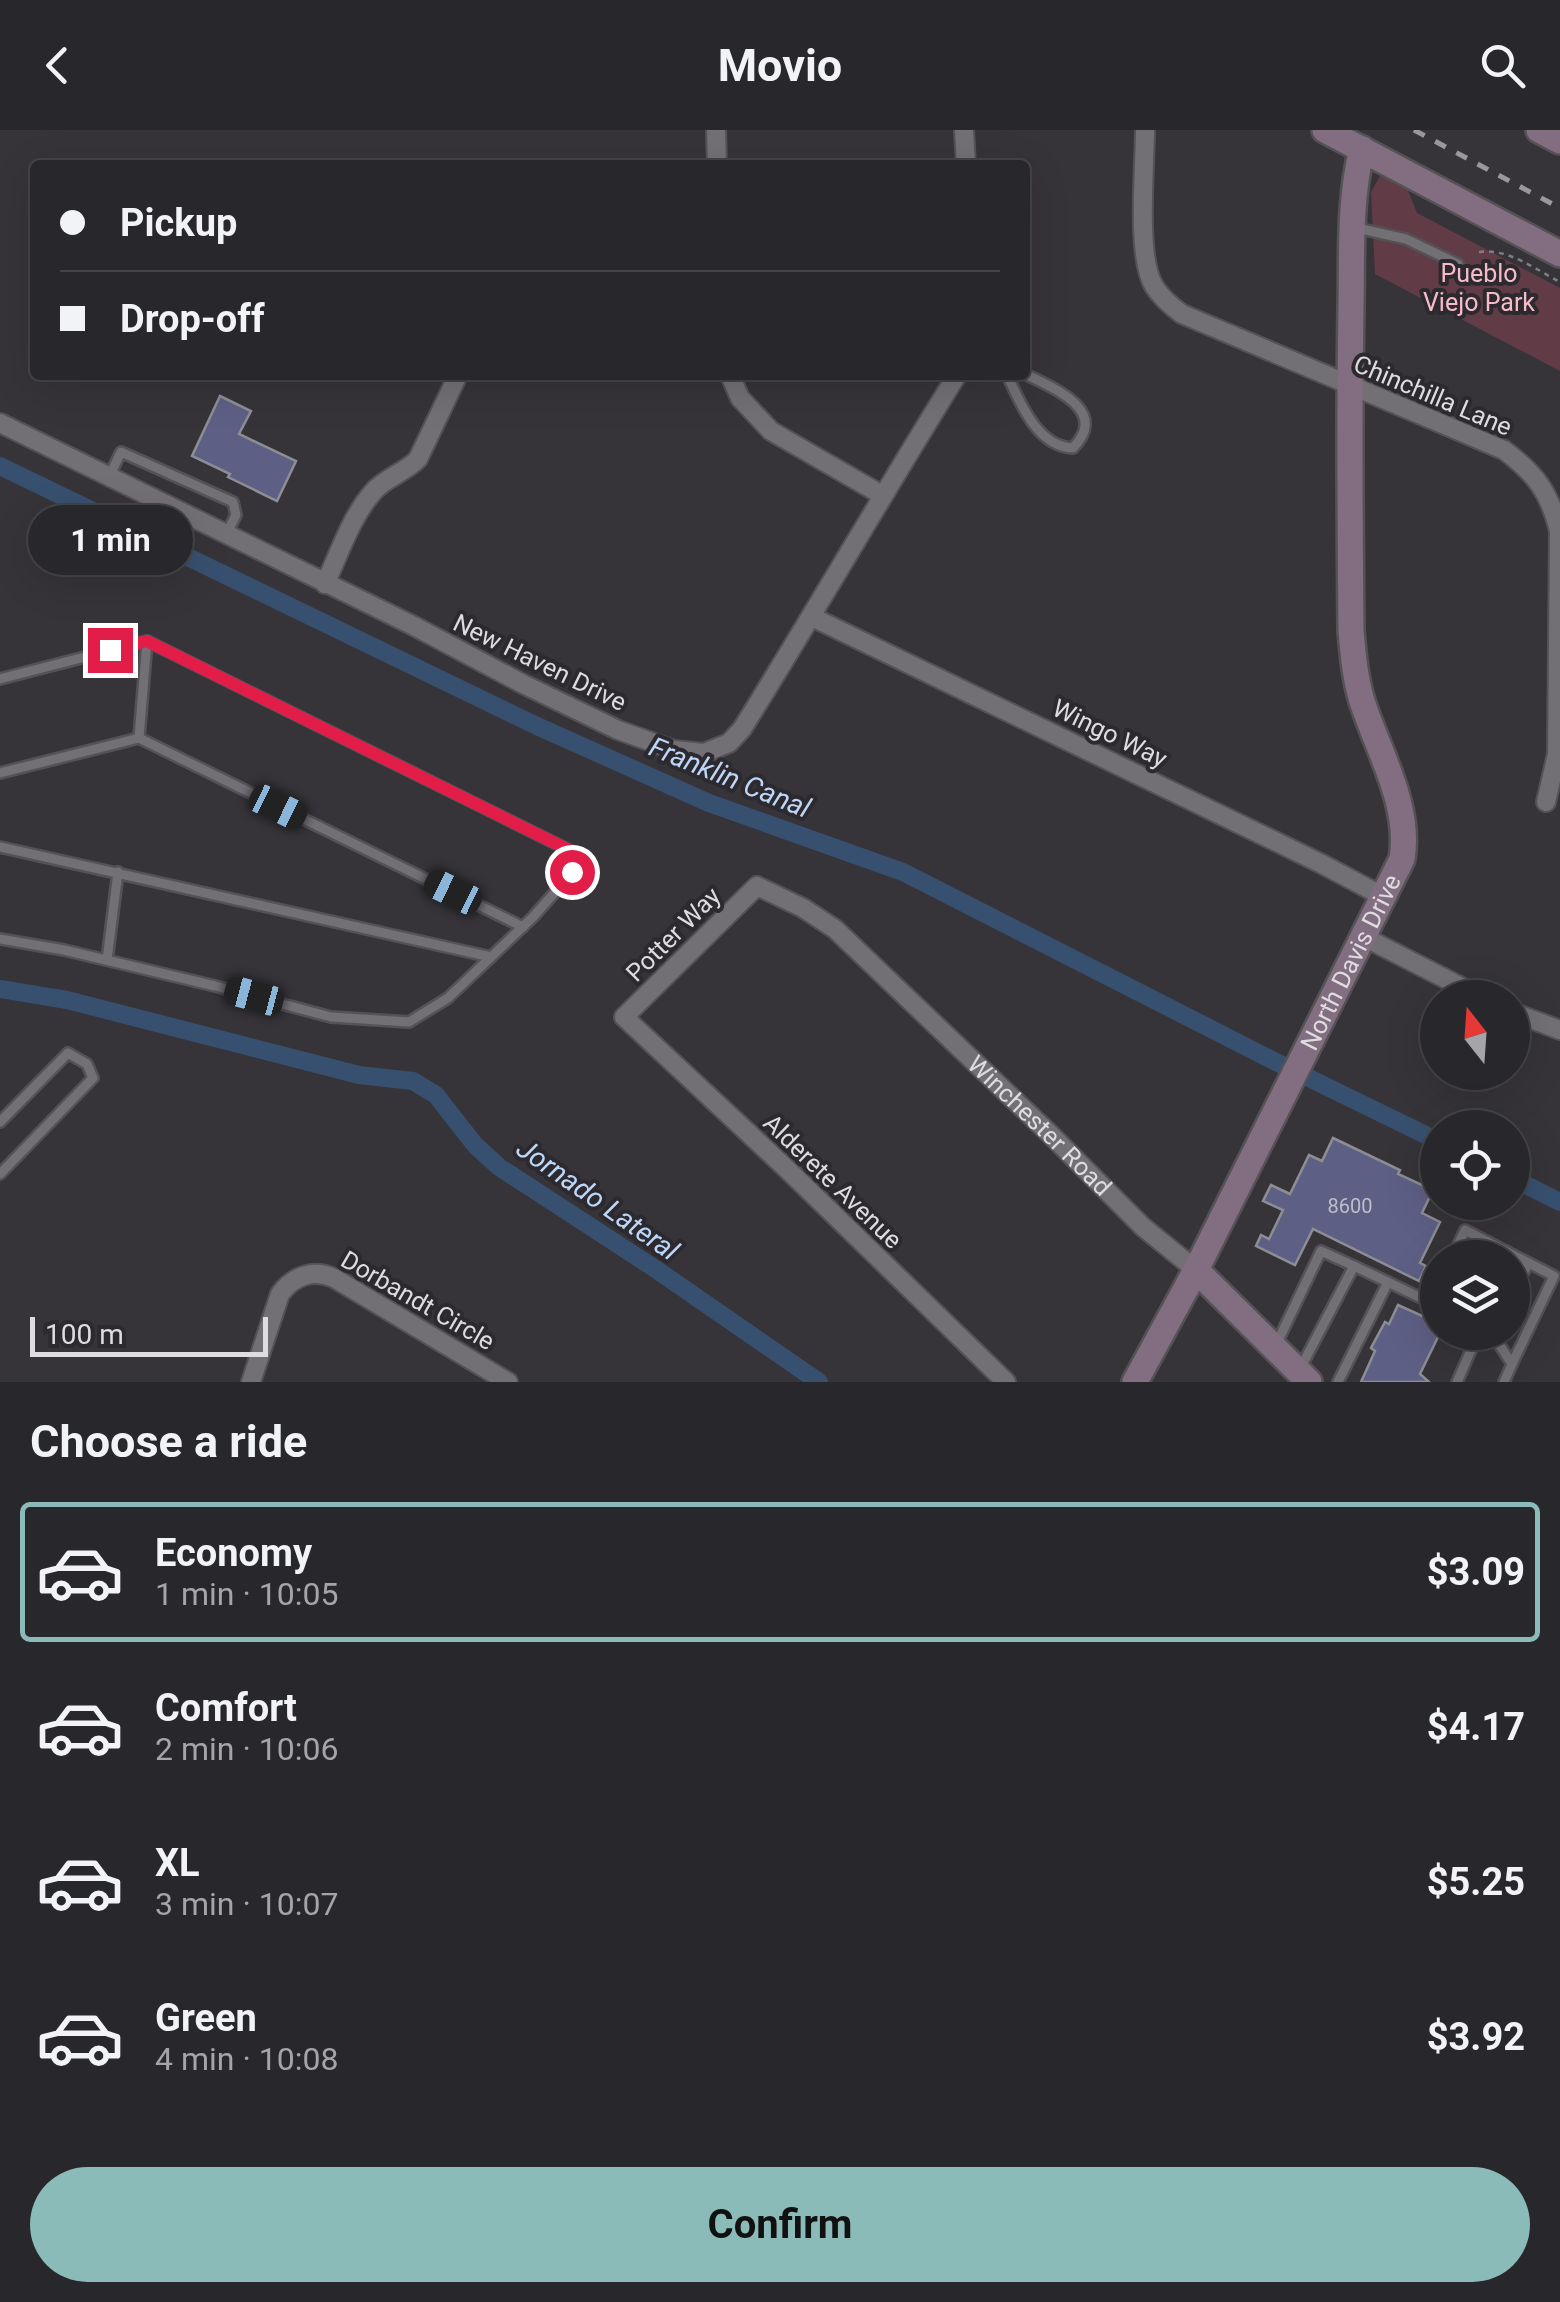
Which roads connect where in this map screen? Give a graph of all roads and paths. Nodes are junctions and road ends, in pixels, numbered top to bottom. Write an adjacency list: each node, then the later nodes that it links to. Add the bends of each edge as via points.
1 (716, 130): 8 (street)
2 (964, 130): 9 (street)
3 (1145, 130): 20 (street, Chinchilla Lane, via 1144,257 1165,301)
4 (1325, 130): 7 (street)
5 (1539, 130): 6 (street)
6 (1560, 141)
7 (1362, 149): 10 (street, North Davis Drive); 12 (street)
8 (716, 160)
9 (966, 160)
10 (1353, 228): 13 (lane, via 1406,239); 20 (street, North Davis Drive)
11 (1479, 252): 14 (path, via 1512,257)
12 (1560, 254)
13 (1458, 264)
14 (1560, 282)
15 (1030, 376): 19 (lane, via 1078,405 1085,424 1073,448 1045,438)
16 (456, 380): 25 (street, via 418,460 373,492)
17 (732, 380): 23 (street, via 771,431)
18 (954, 380): 23 (street, New Haven Drive)
19 (1010, 380)
20 (1350, 386): 31 (street, Chinchilla Lane, via 1504,450 1550,499 1560,531 1557,754); 35 (street, North Davis Drive, via 1354,664 1404,822 1402,859)
21 (0, 423): 22 (street, New Haven Drive)
22 (109, 477): 24 (street, New Haven Drive); 24 (lane, via 121,452 233,502 236,515)
23 (882, 496): 26 (street, New Haven Drive)
24 (226, 536): 25 (street, New Haven Drive)
25 (325, 584): 26 (street, New Haven Drive, via 618,730 694,752 717,749 742,730)
26 (812, 616): 35 (street, Wingo Way)
27 (147, 641): 28 (lane); 29 (lane); 36 (lane, via 577,854 572,872)
28 (0, 678)
29 (139, 738): 30 (lane); 36 (lane)
30 (0, 773)
31 (1546, 802)
32 (0, 847): 33 (lane)
33 (118, 872): 39 (lane); 40 (lane)
34 (756, 886): 42 (street, Potter Way); 51 (street, Winchester Road, via 835,929 1143,1227)
35 (1384, 897): 37 (street, North Davis Drive)
36 (523, 927): 39 (lane)
37 (1364, 937): 41 (street); 51 (street, North Davis Drive)
38 (0, 938): 40 (lane)
39 (491, 957): 40 (lane, via 448,998 409,1022 331,1017)
40 (106, 960)
41 (1448, 980)
42 (624, 1018): 63 (street, Alderete Avenue)
43 (1530, 1019): 44 (street)
44 (1560, 1030)
45 (0, 1122): 46 (lane, via 68,1053 87,1064 92,1078)
46 (0, 1174)
47 (1460, 1240): 48 (lane, via 1465,1230)
48 (1484, 1240)
49 (1530, 1264): 54 (lane, via 1554,1276)
50 (1354, 1266): 52 (lane); 55 (lane, via 1321,1251); 60 (lane)
51 (1196, 1270): 55 (street, Winchester Road); 64 (street, North Davis Drive)
52 (1388, 1282): 53 (lane); 65 (lane)
53 (1420, 1297)
54 (1530, 1326)
55 (1274, 1348): 60 (street, Winchester Road)
56 (1472, 1350): 66 (lane)
57 (1503, 1350): 59 (lane)
58 (1519, 1350): 59 (lane)
59 (1512, 1364): 67 (lane)
60 (1304, 1377)
61 (252, 1382): 62 (street, Dorbandt Circle, via 280,1294 312,1273 334,1278)
62 (508, 1382)
63 (1006, 1382)
64 (1135, 1382)
65 (1338, 1382)
66 (1457, 1382)
67 (1504, 1382)

